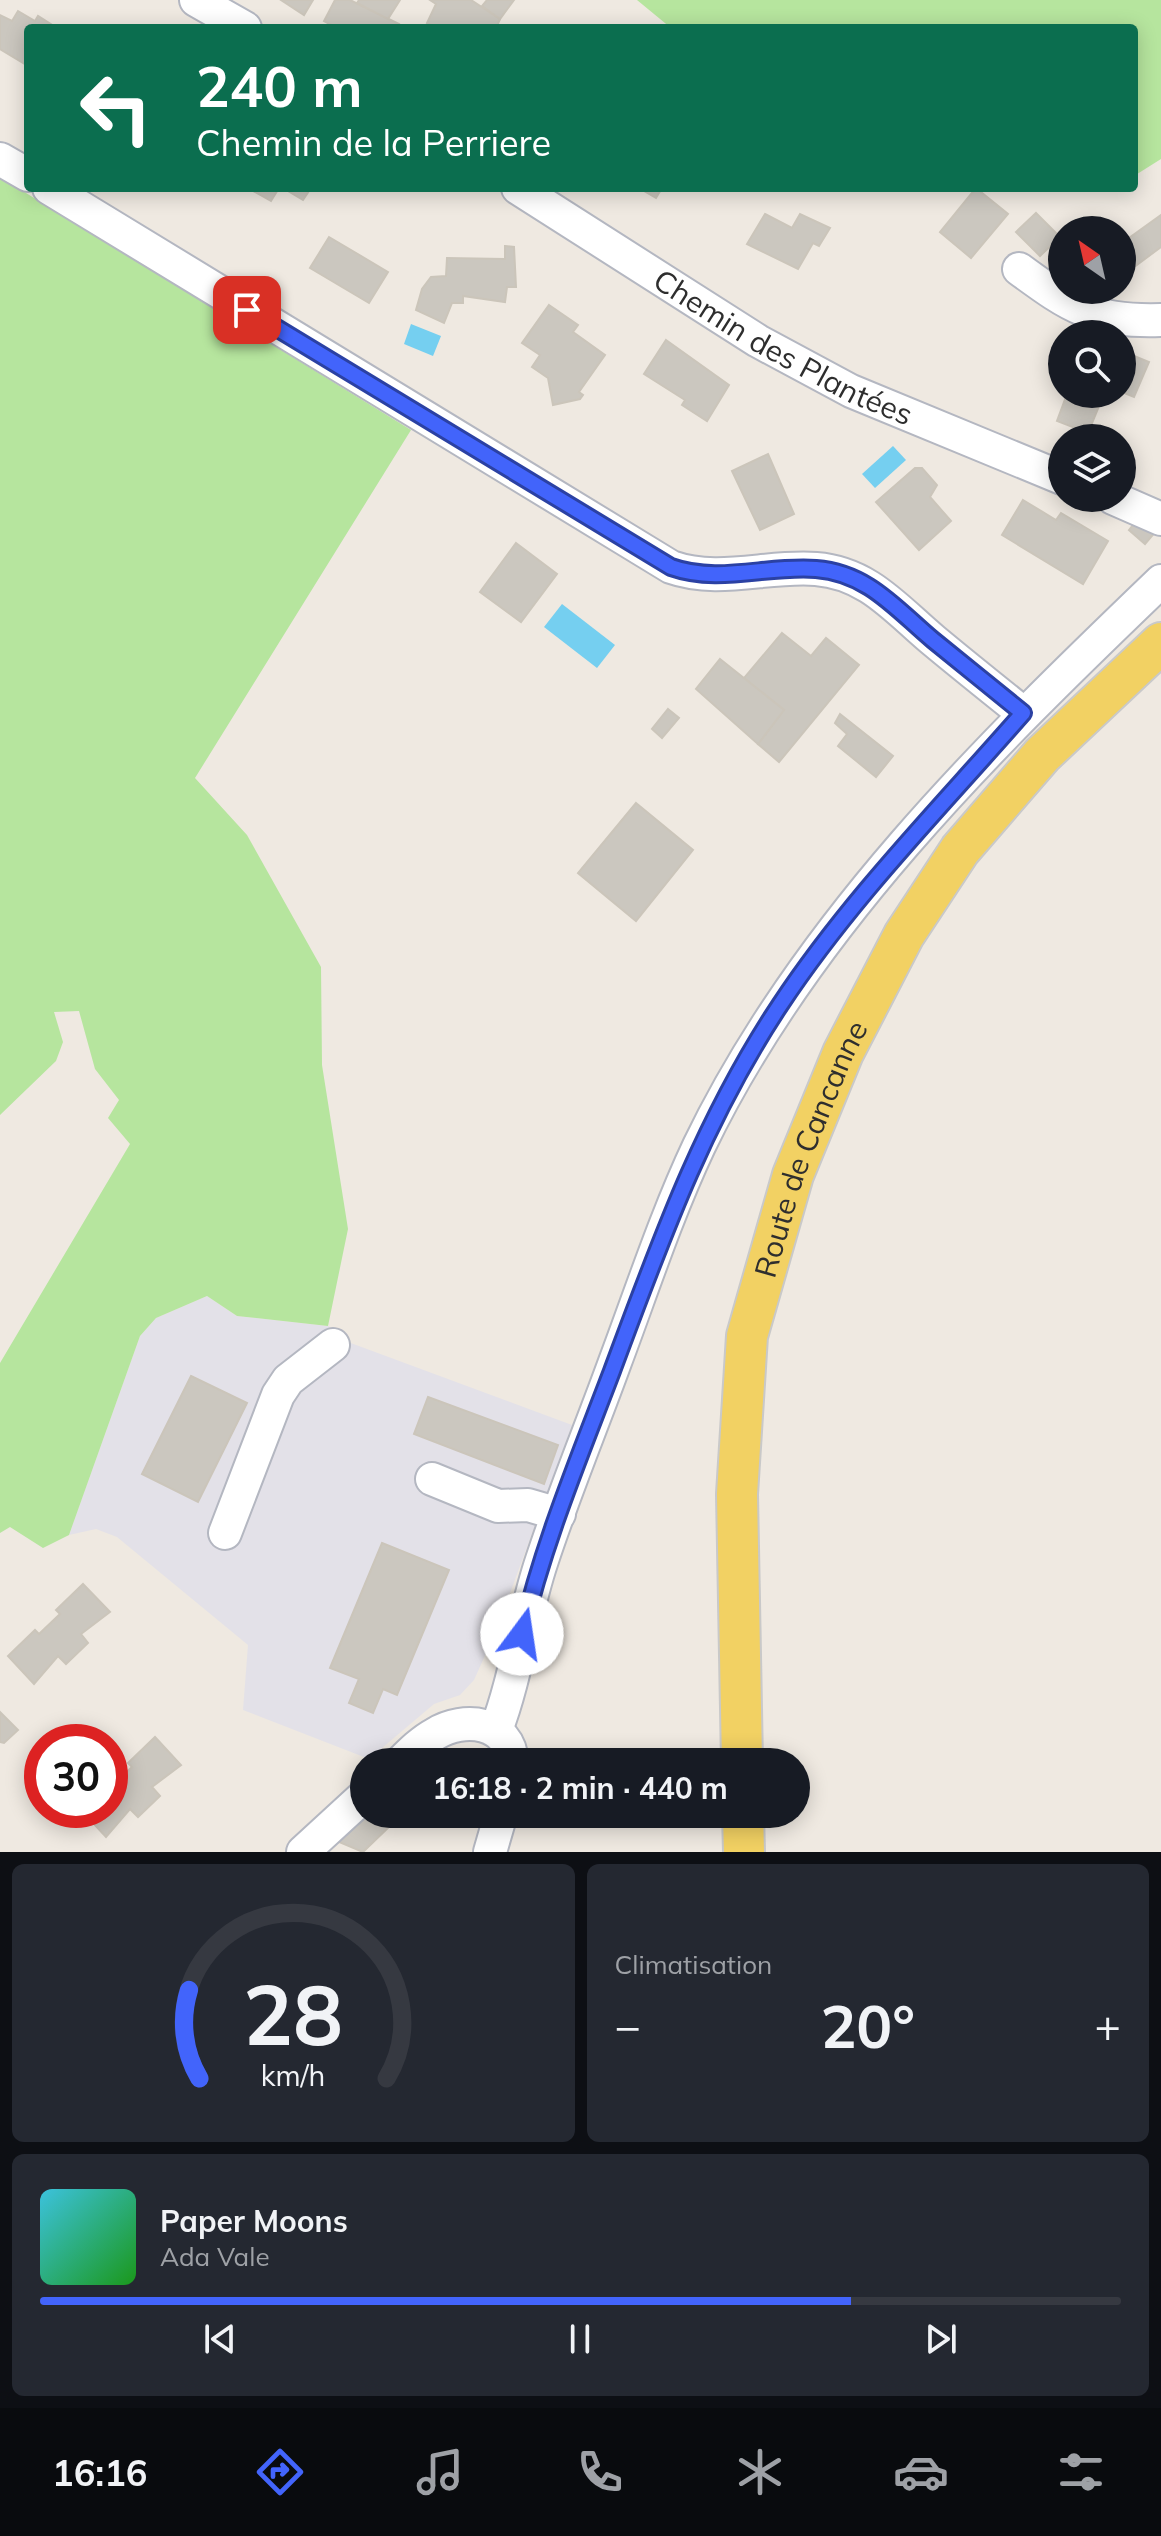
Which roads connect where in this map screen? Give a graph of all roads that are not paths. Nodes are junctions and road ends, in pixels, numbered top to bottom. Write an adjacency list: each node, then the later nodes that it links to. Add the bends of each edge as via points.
1 (196, 0): 2 (street)
2 (238, 24)
3 (0, 159): 4 (street)
4 (24, 173)
5 (56, 192): 14 (street, via 671,567 721,575 817,569 867,584)
6 (524, 192): 9 (street, Chemin des Plantées, via 758,341 851,391)
7 (1019, 269): 8 (street, via 1068,305 1090,314)
8 (1161, 320)
9 (1048, 472)
10 (1136, 508): 11 (street)
11 (1161, 519)
12 (1161, 581): 14 (street)
13 (1161, 643): 22 (main road, Route de Cancanne, via 1042,755 960,850 904,935 843,1053 793,1175 747,1336 737,1494)
14 (1023, 713): 17 (street, via 871,885 743,1062 697,1150 661,1237)
15 (333, 1345): 18 (street, via 288,1380 278,1395)
16 (432, 1479): 17 (street, via 498,1506 528,1505)
17 (559, 1514): 19 (street, via 541,1561)
18 (225, 1533)
19 (496, 1730): 20 (street, via 475,1723 453,1726); 21 (street)
20 (418, 1748)
21 (510, 1748)
22 (742, 1748)
23 (350, 1809): 26 (street)
24 (497, 1828): 27 (street)
25 (743, 1828): 28 (main road)
26 (303, 1852)
27 (490, 1852)
28 (744, 1852)

